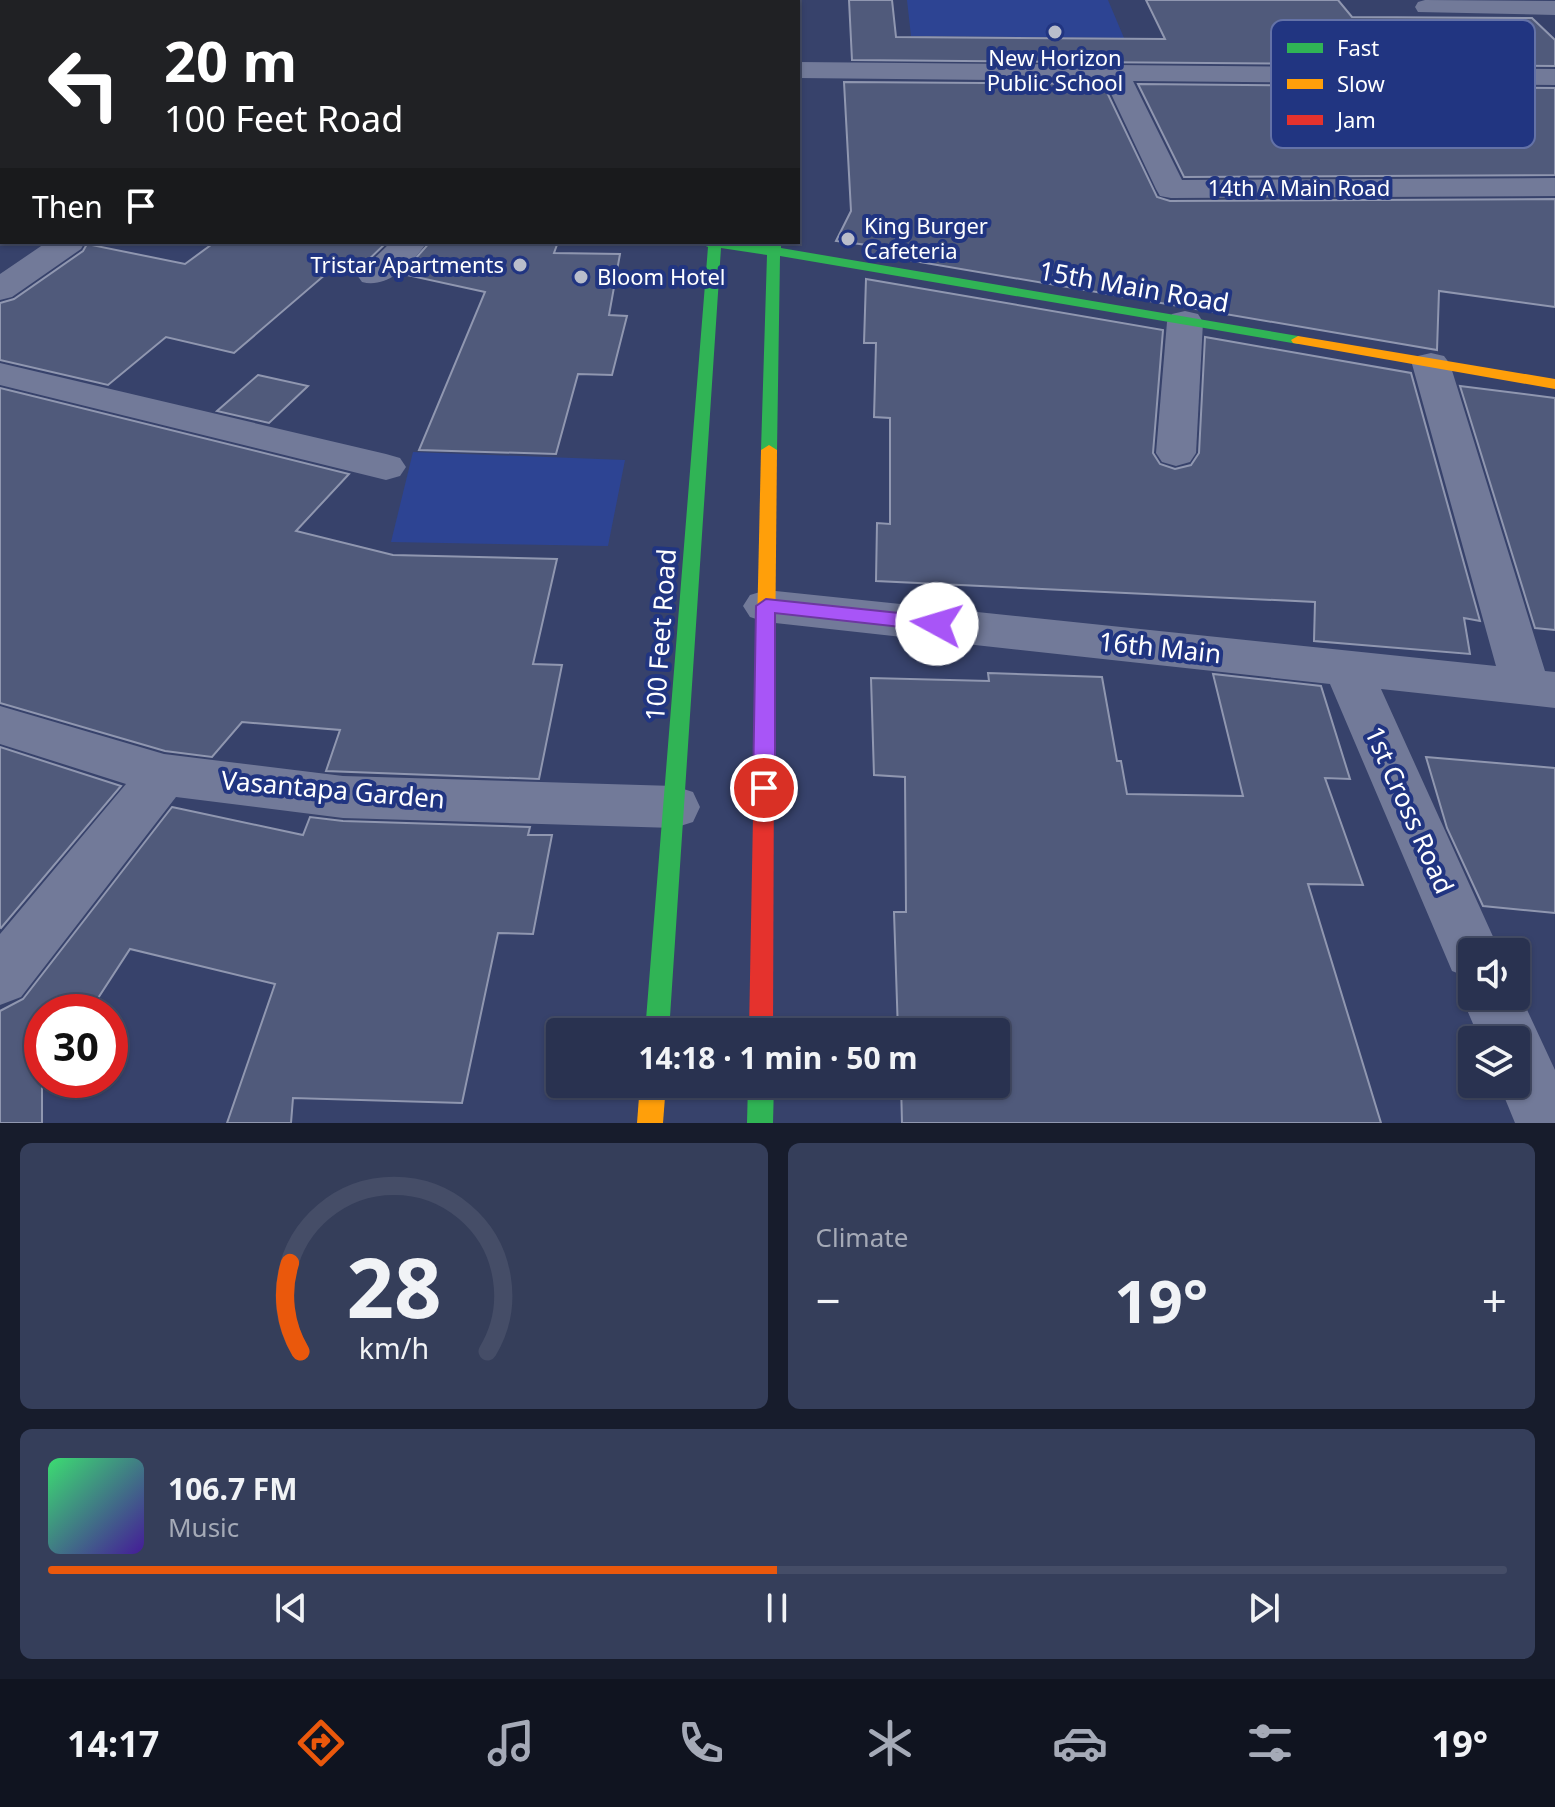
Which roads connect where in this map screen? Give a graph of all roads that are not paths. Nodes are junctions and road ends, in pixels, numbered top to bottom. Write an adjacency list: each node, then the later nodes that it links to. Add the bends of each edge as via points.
1 (1424, 4): 2 (street); 3 (street)
2 (1555, 8)
3 (1440, 20)
4 (800, 70): 5 (street)
5 (1115, 73): 6 (street); 7 (street, 14th A Main Road, via 1171,189)
6 (1271, 75)
7 (1555, 187)
8 (66, 244): 14 (street)
9 (409, 244): 13 (street)
10 (711, 244): 26 (main road, 100 Feet Road)
11 (727, 244): 12 (main road, 15th Main Road)
12 (774, 247): 15 (main road, 15th Main Road); 21 (main road)
13 (374, 275)
14 (0, 290)
15 (1185, 322): 16 (main road, 15th Main Road); 19 (street)
16 (1431, 364): 18 (main road, 15th Main Road); 23 (street)
17 (0, 374): 20 (street)
18 (1555, 384)
19 (1176, 453)
20 (386, 467)
21 (766, 606): 22 (street, 16th Main); 30 (main road)
22 (1347, 668): 23 (street, 16th Main); 27 (street, 1st Cross Road)
23 (1541, 688)
24 (0, 725): 25 (street, Vasantapa Garden)
25 (164, 775): 26 (street, Vasantapa Garden, via 343,797); 28 (street)
26 (674, 807): 29 (main road, 100 Feet Road)
27 (1465, 938)
28 (0, 978)
29 (658, 1018)
30 (761, 1018)
31 (1530, 1085): 36 (street)
32 (652, 1098): 34 (main road)
33 (761, 1098): 35 (main road)
34 (650, 1123)
35 (760, 1123)
36 (1547, 1123)

